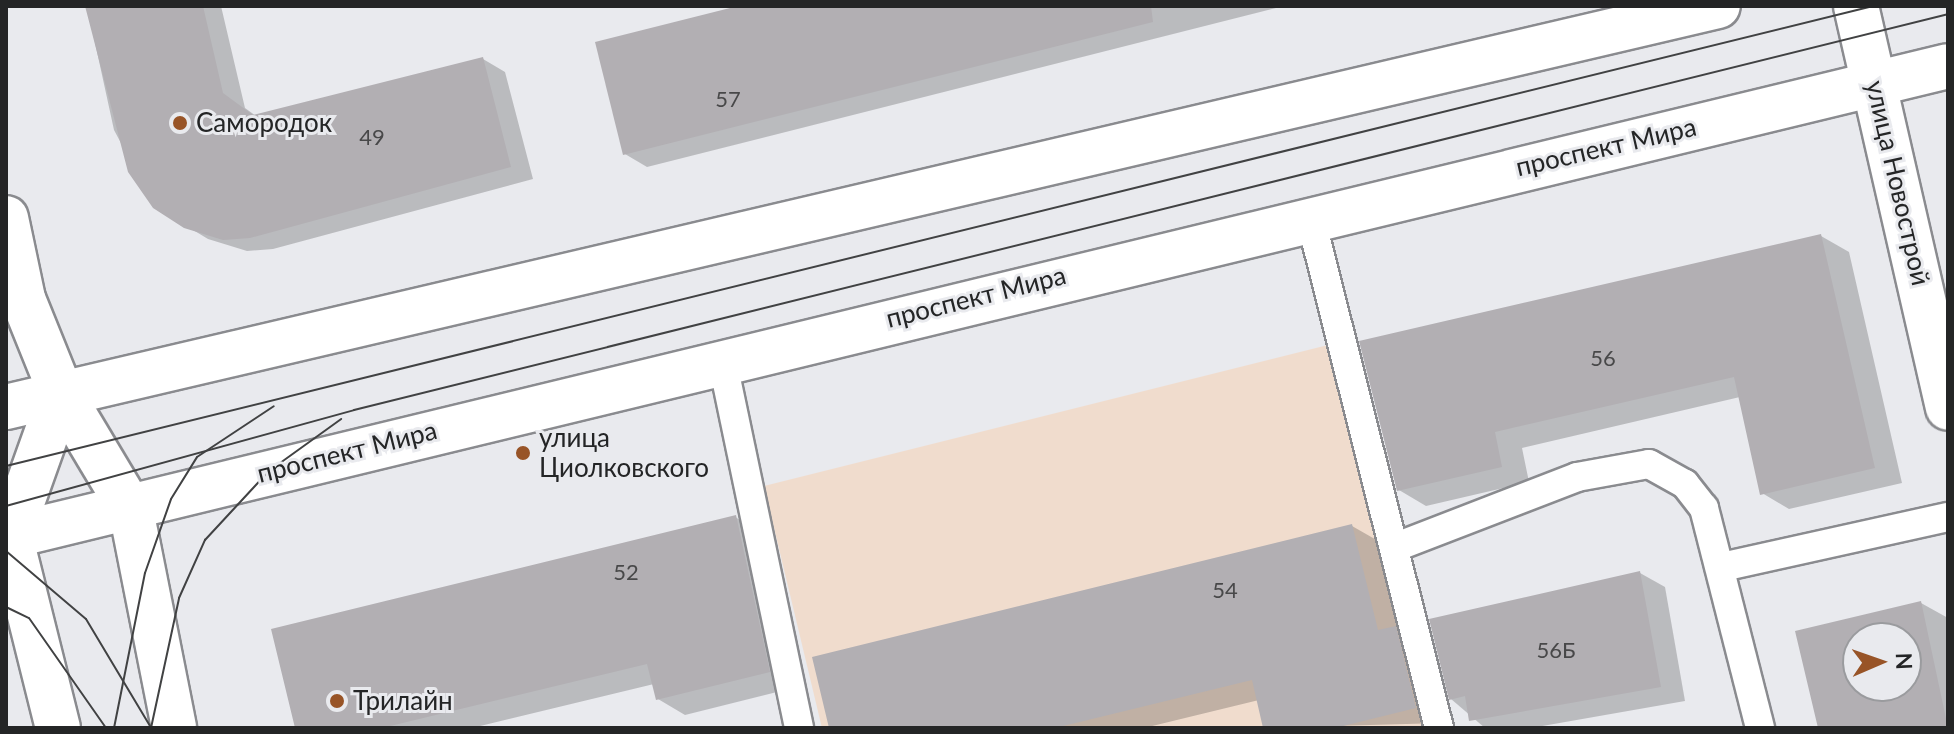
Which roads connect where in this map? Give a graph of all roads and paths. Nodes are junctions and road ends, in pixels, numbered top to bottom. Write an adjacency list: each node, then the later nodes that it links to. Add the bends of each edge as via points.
1 (1718, 6): 8 (main road)
2 (1856, 6): 4 (main road, улица Новострой)
3 (1948, 66): 4 (main road, проспект Мира)
4 (1877, 85): 5 (main road, проспект Мира); 10 (main road, улица Новострой)
5 (1310, 216): 7 (main road, проспект Мира); 14 (lane)
6 (6, 218): 8 (main road, via 23,299)
7 (722, 359): 11 (main road, проспект Мира); 18 (lane)
8 (61, 393): 9 (main road); 11 (main road); 13 (main road)
9 (6, 407)
10 (1948, 408)
11 (131, 510): 13 (main road, проспект Мира); 17 (main road)
12 (1948, 517): 15 (lane)
13 (8, 536): 16 (main road)
14 (1396, 547): 15 (lane, via 1577,477 1649,464 1685,484 1704,508); 19 (lane)
15 (1722, 567): 20 (lane)
16 (58, 728)
17 (174, 728)
18 (799, 728)
19 (1439, 728)
20 (1760, 728)

